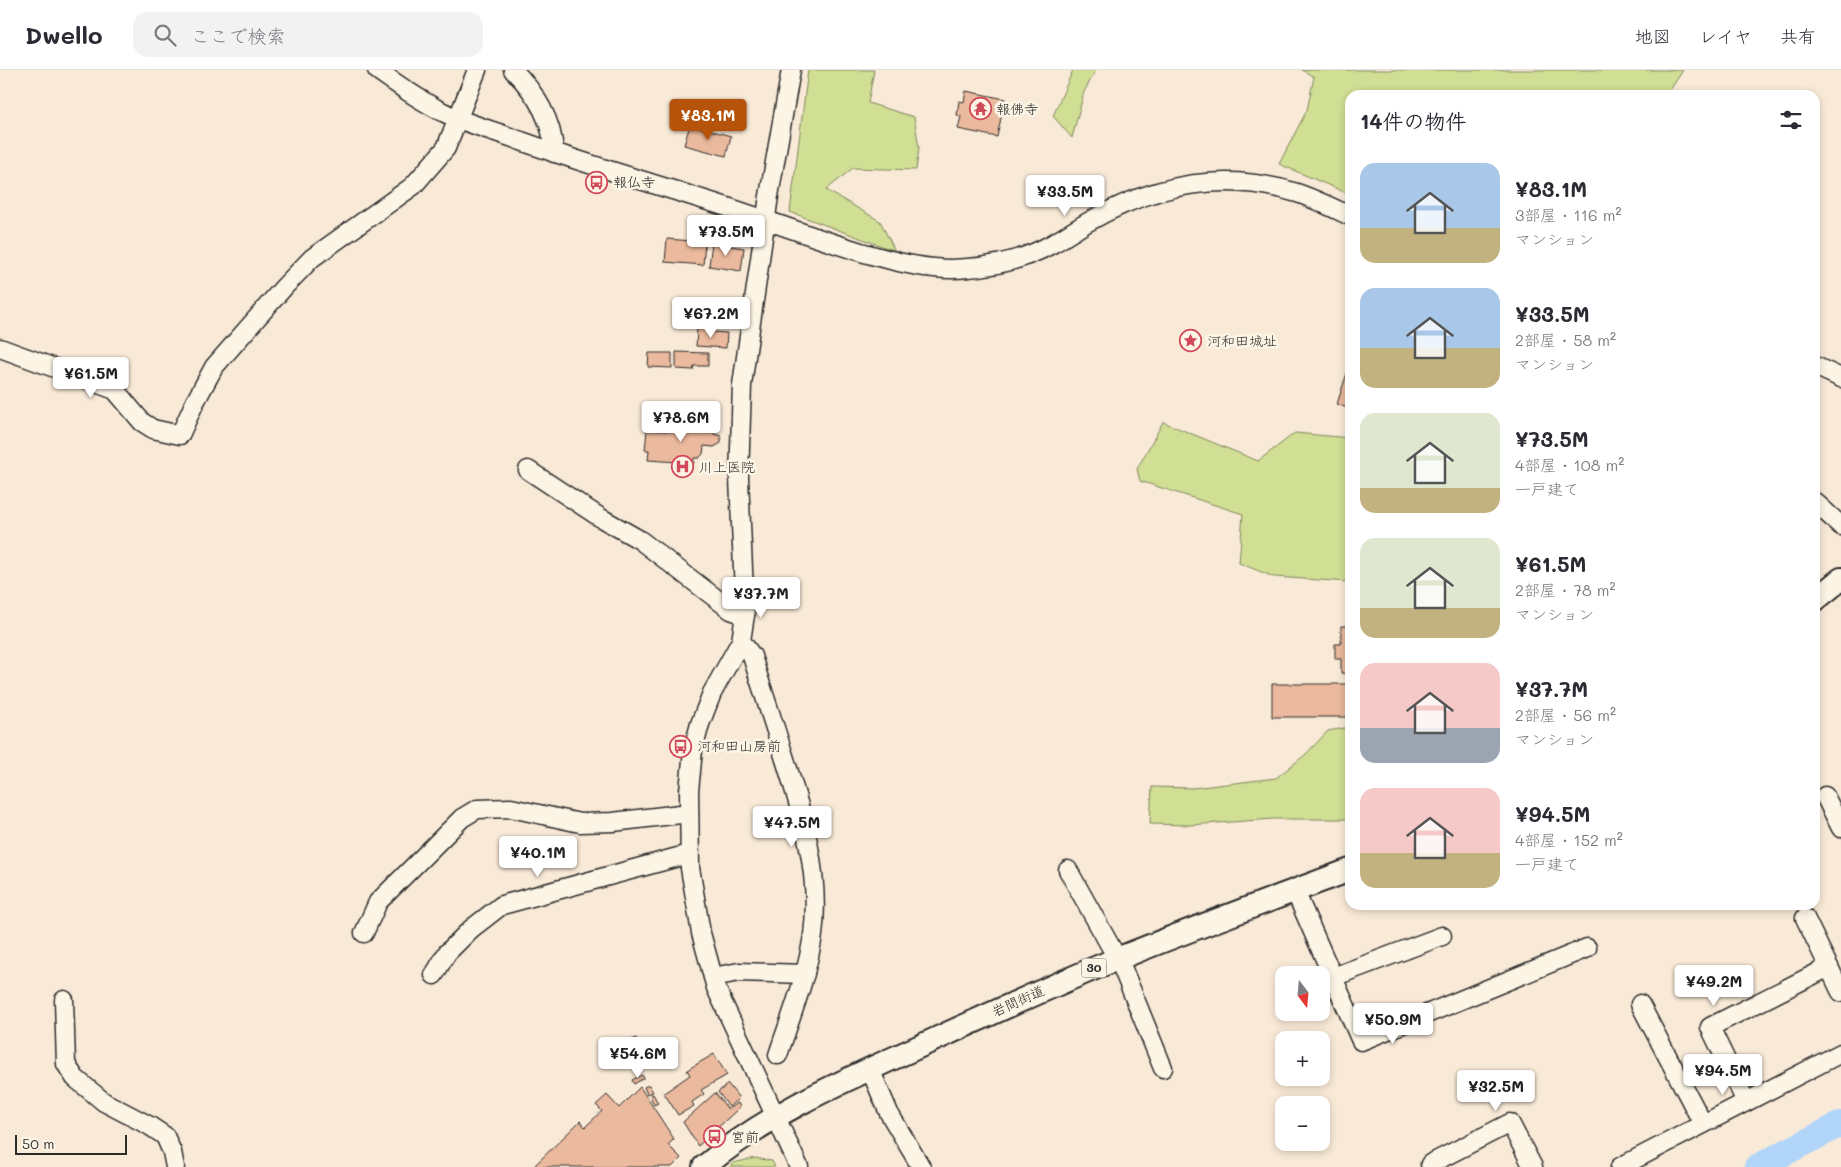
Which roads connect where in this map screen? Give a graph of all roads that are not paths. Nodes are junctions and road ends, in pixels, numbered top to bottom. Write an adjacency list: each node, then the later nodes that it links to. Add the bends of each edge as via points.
1 (377, 70): 5 (street, via 430,105)
2 (477, 70): 5 (street)
3 (513, 70): 6 (street, via 542,108 554,139)
4 (791, 70): 8 (street)
5 (458, 118): 6 (street); 9 (street, via 446,148 414,186 312,258 214,367 180,435 153,429 142,422 115,390)
6 (554, 152): 8 (street)
7 (1345, 214): 8 (street, via 1282,189 1252,184 1191,183 1138,197 1026,256 999,264 944,270 885,259)
8 (766, 220): 17 (street, via 742,385 739,478)
9 (0, 348)
10 (1820, 368): 11 (street)
11 (1841, 378)
12 (528, 470): 17 (street, via 640,540 731,610)
13 (1820, 507): 14 (street)
14 (1841, 526)
15 (1841, 579): 16 (main road)
16 (1820, 596)
17 (745, 615): 18 (street)
18 (741, 641): 20 (street, via 712,694 700,724 694,750); 32 (street, via 752,656 802,812 810,850 814,915)
19 (1825, 796): 21 (street)
20 (689, 813): 22 (street); 27 (street, via 580,823 511,808 477,809 462,818 378,902)
21 (1841, 828)
22 (689, 854): 33 (street, via 502,905 447,953); 34 (street, via 695,905)
23 (1068, 870): 30 (street)
24 (1345, 872): 25 (main road, 岩間街道 / 30)
25 (1295, 891): 30 (main road, 岩間街道 / 30); 35 (street)
26 (1804, 918): 31 (street)
27 (364, 933)
28 (1442, 936): 35 (street)
29 (1587, 948): 35 (street, via 1361,1041)
30 (1118, 959): 41 (street); 42 (main road, 岩間街道 / 30)
31 (1829, 967): 36 (street); 43 (street, via 1710,1027)
32 (805, 974): 34 (street, via 739,972); 40 (street)
33 (434, 975)
34 (713, 977): 44 (street)
35 (1333, 977)
36 (1841, 992)
37 (64, 1000): 47 (street, via 66,1064 75,1078 104,1102 165,1136)
38 (1640, 1004): 45 (street)
39 (1841, 1053): 43 (street)
40 (778, 1055)
41 (1163, 1068)
42 (870, 1069): 44 (main road, 岩間街道 / 30); 50 (street, via 889,1113)
43 (1746, 1102): 45 (street)
44 (776, 1117): 48 (main road, 岩間街道 / 30); 49 (street)
45 (1703, 1124): 52 (street)
46 (1430, 1164): 51 (street, via 1510,1123)
47 (174, 1167)
48 (704, 1167)
49 (799, 1167)
50 (920, 1167)
51 (1533, 1167)
52 (1620, 1167)

